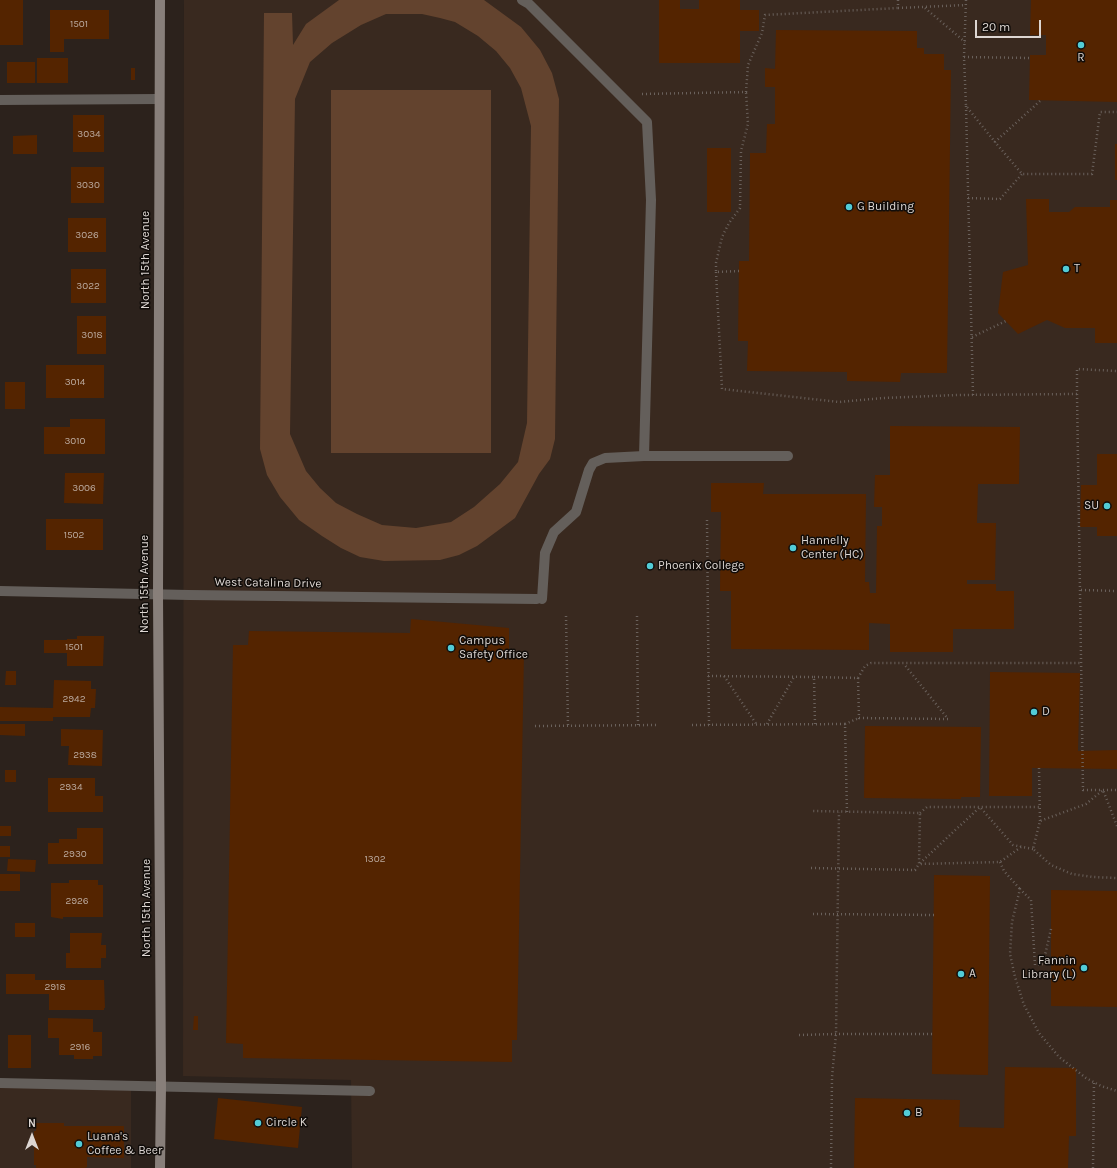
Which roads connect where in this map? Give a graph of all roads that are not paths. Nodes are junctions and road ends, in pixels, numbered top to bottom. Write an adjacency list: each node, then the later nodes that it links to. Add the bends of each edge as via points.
1 (160, 0): 3 (street, North 15th Avenue)
2 (522, 0): 5 (street, via 529,4 647,122 651,200)
3 (159, 99): 4 (street); 8 (street, North 15th Avenue)
4 (0, 100)
5 (644, 456): 6 (street); 8 (street, West Catalina Drive, via 605,458 593,463 576,512 554,532 545,553 539,600)
6 (788, 456)
7 (0, 591): 8 (street, West Catalina Drive)
8 (158, 594): 10 (street, North 15th Avenue)
9 (0, 1083): 10 (street)
10 (161, 1087): 11 (street); 12 (street, North 15th Avenue)
11 (370, 1091)
12 (160, 1168)

